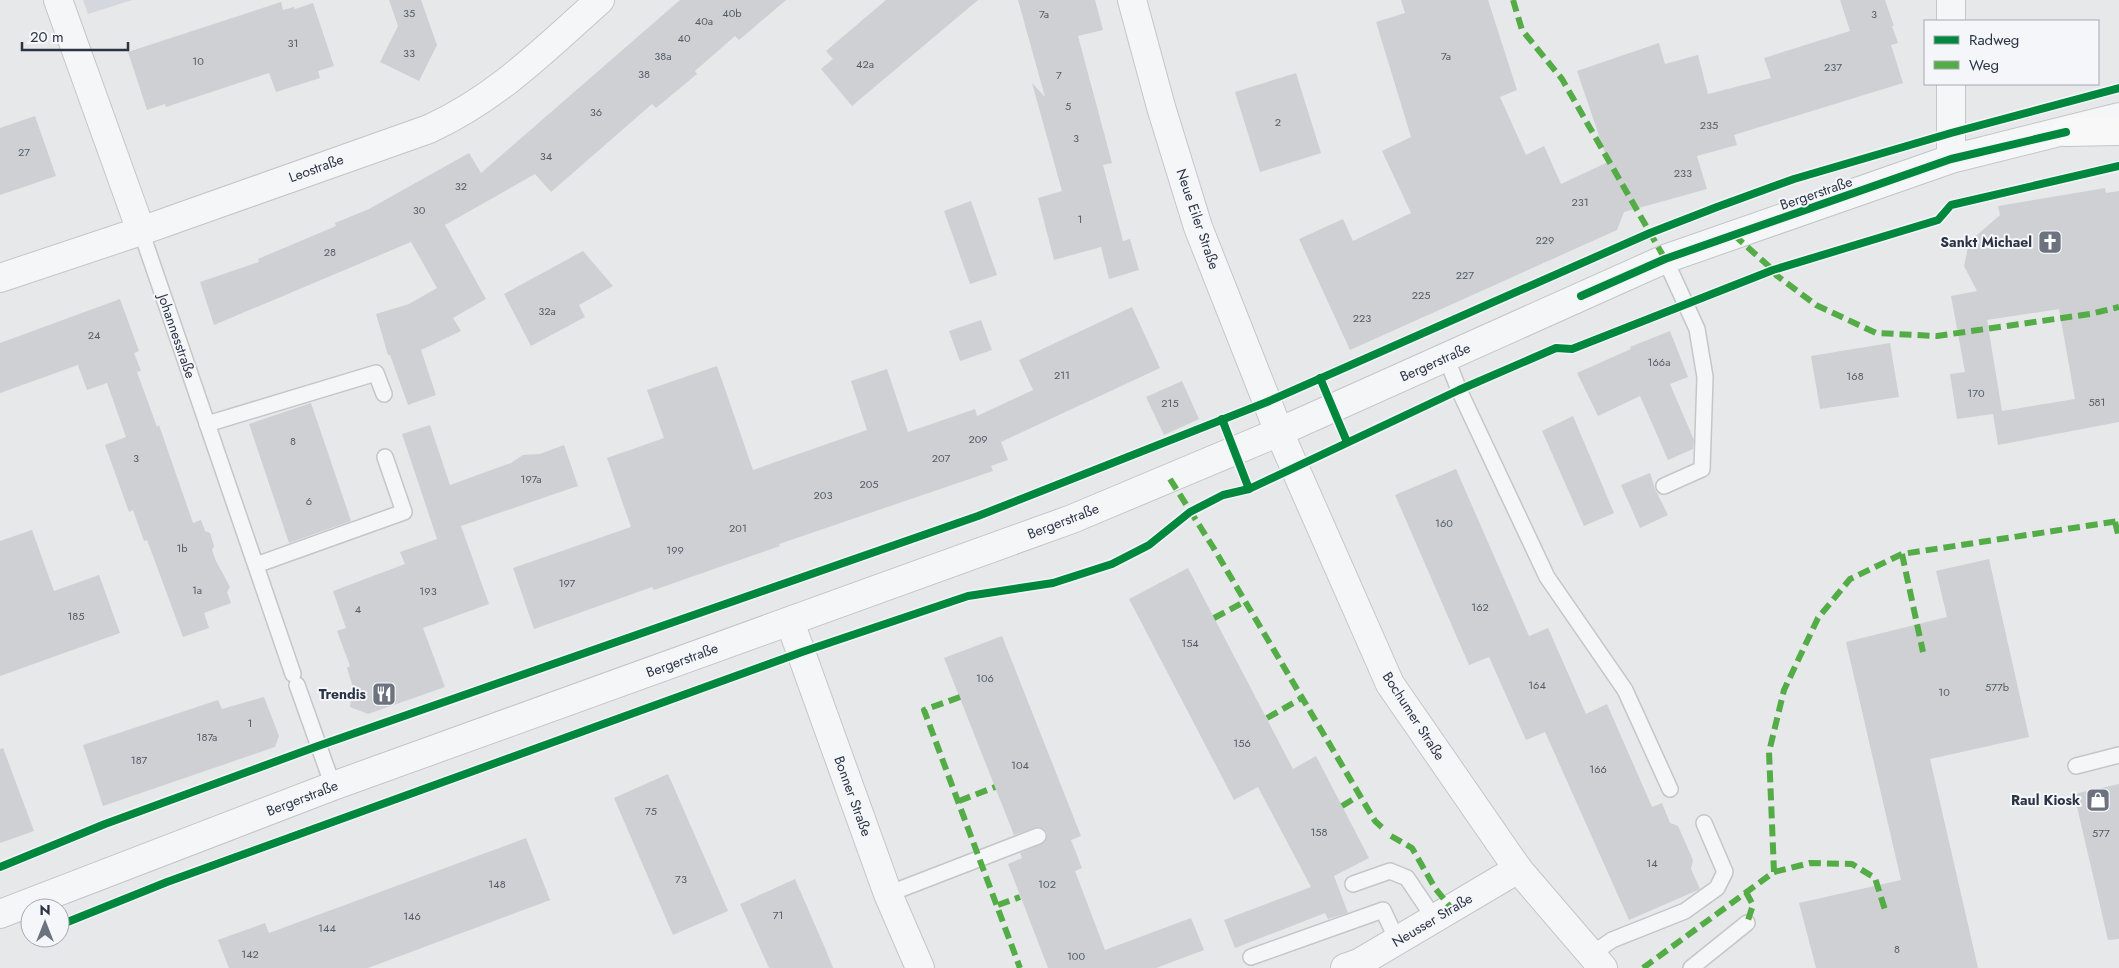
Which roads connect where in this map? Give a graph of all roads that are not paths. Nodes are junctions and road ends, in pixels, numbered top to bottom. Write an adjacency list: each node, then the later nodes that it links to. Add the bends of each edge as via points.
1 (58, 0): 11 (street, Johannesstraße)
2 (600, 0): 11 (street, Leostraße, via 507,83 456,116)
3 (1132, 0): 17 (street, Neue Eiler Straße, via 1198,227)
4 (1951, 0): 5 (street)
5 (1951, 20)
6 (1951, 85): 10 (street)
7 (2119, 117): 9 (street, Bergerstraße)
8 (2119, 131): 9 (main road)
9 (2066, 132): 10 (street, Bergerstraße)
10 (1951, 159): 12 (street, Bergerstraße)
11 (140, 231): 13 (street, Leostraße); 16 (lane, Johannesstraße)
12 (1665, 259): 14 (street, Bergerstraße); 19 (lane, via 1697,329 1705,377 1702,469)
13 (0, 278)
14 (1446, 357): 17 (street, Bergerstraße); 25 (lane, via 1547,577 1625,690)
15 (384, 394): 16 (lane, via 376,373)
16 (207, 424): 20 (lane, Johannesstraße)
17 (1280, 432): 21 (street, Bergerstraße, via 1072,519); 28 (street, Bochumer Straße, via 1390,684)
18 (385, 457): 20 (lane, via 404,512)
19 (1664, 486)
20 (256, 565): 24 (lane, Johannesstraße)
21 (790, 622): 24 (street, Bergerstraße); 30 (street, Bonner Straße)
22 (2119, 755): 23 (lane)
23 (2076, 766)
24 (333, 786): 31 (street, Bergerstraße)
25 (1670, 789)
26 (1704, 823): 36 (lane, via 1725,872 1717,888 1685,911 1612,940)
27 (1038, 836): 30 (lane)
28 (1518, 869): 32 (street, Neusser Straße); 36 (street, Bochumer Straße)
29 (1353, 884): 32 (lane, via 1390,871 1407,878)
30 (888, 894): 38 (street, Bonner Straße)
31 (0, 914)
32 (1434, 918): 34 (street, Neusser Straße)
33 (1747, 923): 39 (lane)
34 (1397, 940): 35 (lane, via 1384,910); 37 (street, Neusser Straße)
35 (1251, 958)
36 (1597, 961)
37 (1355, 966)
38 (920, 968)
39 (1691, 968)

